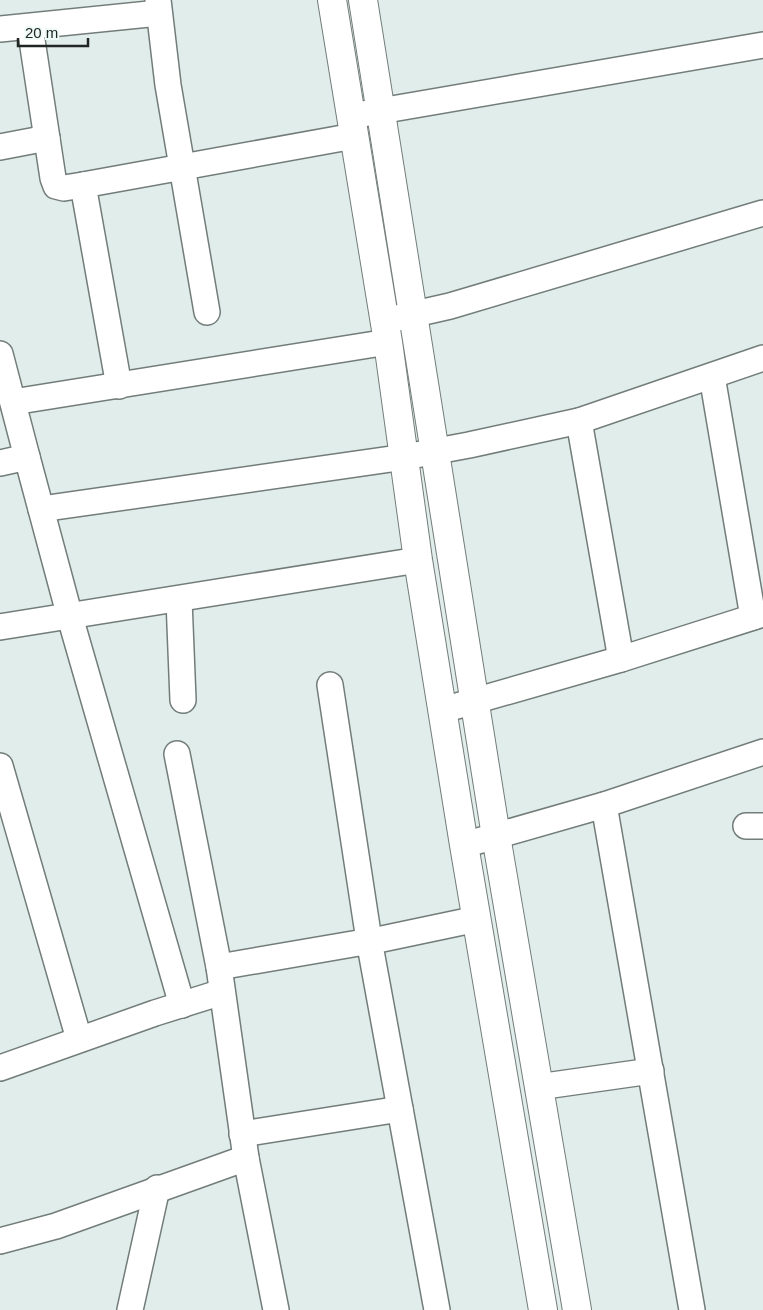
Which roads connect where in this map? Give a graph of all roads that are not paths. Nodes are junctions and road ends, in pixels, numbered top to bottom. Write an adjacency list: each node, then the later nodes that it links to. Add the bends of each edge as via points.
1 (332, 0): 8 (street)
2 (363, 0): 7 (street)
3 (158, 7): 4 (street); 11 (street)
4 (30, 27): 5 (street); 9 (street)
5 (0, 29)
6 (763, 46): 7 (street)
7 (381, 112): 8 (street); 15 (street)
8 (352, 126): 11 (street); 16 (street)
9 (47, 138): 10 (street); 12 (street, via 56,186 64,188)
10 (0, 147)
11 (182, 167): 12 (street); 14 (street)
12 (83, 184): 20 (street)
13 (763, 214): 15 (street)
14 (207, 312)
15 (413, 314): 16 (street); 23 (street)
16 (387, 331): 20 (street); 25 (street)
17 (0, 354): 21 (street)
18 (763, 358): 19 (street)
19 (712, 376): 22 (street); 30 (street)
20 (120, 386): 21 (street)
21 (13, 402): 24 (street)
22 (579, 421): 23 (street); 33 (street)
23 (435, 452): 25 (street); 36 (street)
24 (27, 457): 26 (street); 27 (street)
25 (404, 457): 27 (street); 28 (street)
26 (0, 463)
27 (41, 509): 31 (street)
28 (418, 560): 29 (street); 37 (street)
29 (179, 600): 31 (street); 35 (street)
30 (758, 615): 33 (street)
31 (70, 617): 32 (street); 48 (street)
32 (0, 627)
33 (621, 659): 36 (street)
34 (330, 685): 45 (street)
35 (183, 700)
36 (475, 701): 37 (street); 42 (street)
37 (443, 710): 43 (street)
38 (763, 752): 41 (street)
39 (178, 754): 46 (street)
40 (0, 766): 49 (street)
41 (604, 805): 42 (street); 51 (street)
42 (496, 836): 43 (street); 52 (street)
43 (464, 845): 44 (street)
44 (477, 919): 45 (street); 60 (street)
45 (369, 940): 46 (street); 53 (street)
46 (219, 967): 47 (street)
47 (222, 992): 48 (street); 54 (street)
48 (182, 1005): 49 (street)
49 (79, 1039): 50 (street)
50 (0, 1068)
51 (651, 1071): 52 (street); 62 (street)
52 (538, 1087): 61 (street)
53 (400, 1109): 54 (street); 59 (street)
54 (244, 1146): 55 (street); 58 (street)
55 (157, 1188): 56 (street, via 56,1226); 57 (street)
56 (0, 1241)
57 (130, 1310)
58 (276, 1310)
59 (437, 1310)
60 (543, 1310)
61 (577, 1310)
62 (692, 1310)

